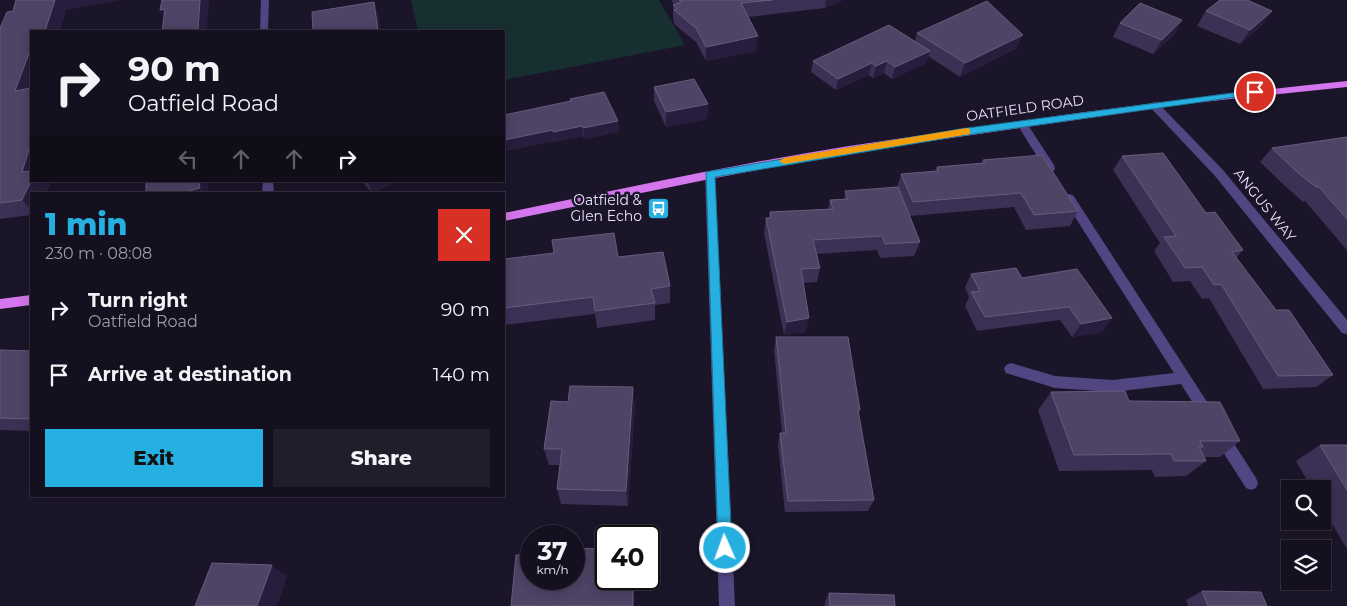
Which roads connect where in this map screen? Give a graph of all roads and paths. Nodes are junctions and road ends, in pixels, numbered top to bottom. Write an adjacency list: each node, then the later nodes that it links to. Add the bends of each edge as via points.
1 (265, 0): 2 (street)
2 (264, 30)
3 (1347, 84): 4 (main road, OATFIELD ROAD)
4 (1154, 105): 5 (main road, OATFIELD ROAD); 10 (street, ANGUS WAY, via 1219,173)
5 (1022, 124): 6 (main road, OATFIELD ROAD); 12 (street)
6 (710, 175): 7 (main road, OATFIELD ROAD); 14 (street)
7 (505, 217)
8 (30, 300): 9 (main road)
9 (0, 304)
10 (1347, 329)
11 (1011, 370): 12 (street, via 1055,382 1113,386)
12 (1184, 378): 13 (street)
13 (1250, 483)
14 (727, 606)

